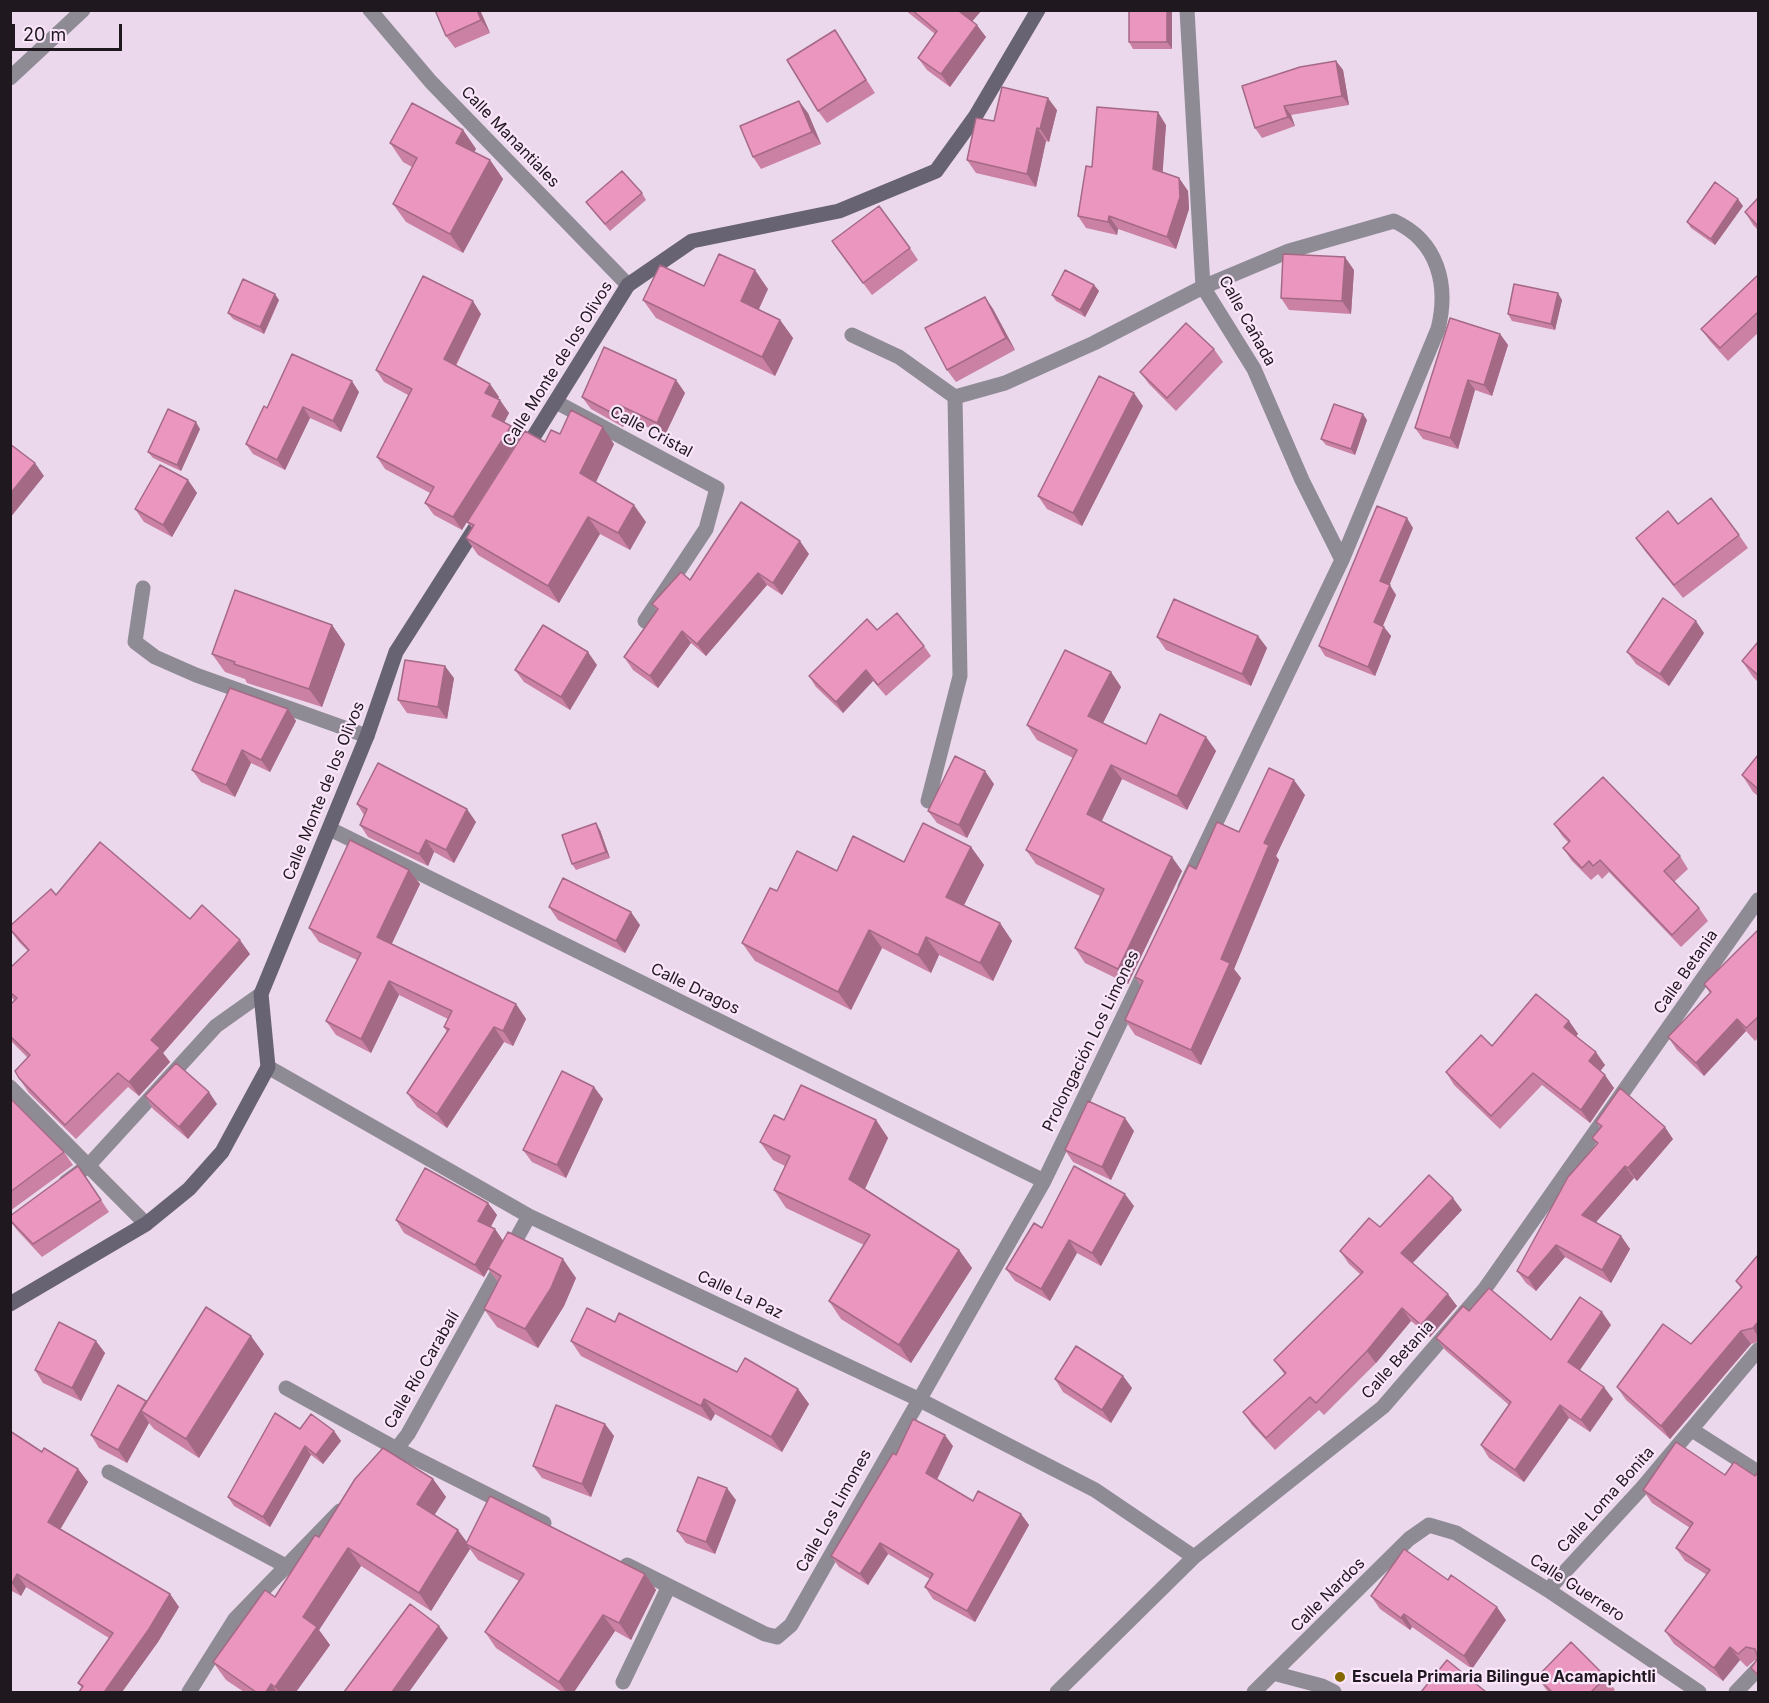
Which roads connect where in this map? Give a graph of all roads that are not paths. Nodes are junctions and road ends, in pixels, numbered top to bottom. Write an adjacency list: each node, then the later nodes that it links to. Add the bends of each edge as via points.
1 (83, 10): 5 (street)
2 (370, 10): 6 (street, Calle Manantiales, via 431,82)
3 (1038, 10): 6 (street, Calle Monte de los Olivos, via 975,117 936,171 839,211 692,241)
4 (1187, 10): 7 (street, Calle Cañada)
5 (10, 78)
6 (628, 285): 10 (street, Calle Monte de los Olivos)
7 (1203, 286): 9 (street, via 1094,343 1005,383); 13 (street, Calle Cañada, via 1254,369); 13 (street, via 1289,251 1395,221 1414,230 1429,248 1442,284 1443,308 1438,329)
8 (852, 335): 9 (street, via 899,357)
9 (955, 397): 17 (street, via 960,676)
10 (556, 402): 11 (street, Calle Monte de los Olivos); 15 (street, Calle Cristal, via 717,488 706,530)
11 (518, 462)
12 (486, 512): 16 (street, Calle Monte de los Olivos, via 396,652)
13 (1342, 560): 20 (street)
14 (143, 588): 16 (street, via 135,642 155,657)
15 (645, 621)
16 (367, 736): 18 (street, Calle Monte de los Olivos)
17 (928, 801)
18 (330, 829): 22 (street, Calle Monte de los Olivos); 26 (street, Calle Dragos)
19 (1758, 900): 42 (street, Calle Betania, via 1484,1290 1383,1407)
20 (1178, 902)
21 (1152, 955): 26 (street, Prolongación Los Limones)
22 (261, 994): 23 (street, Calle Monte de los Olivos); 25 (street, via 216,1026)
23 (268, 1067): 28 (street, Calle La Paz); 29 (street, via 222,1152 189,1189)
24 (10, 1087): 25 (street)
25 (89, 1165): 27 (street); 29 (street)
26 (1044, 1181): 33 (street, Prolongación Los Limones)
27 (54, 1191)
28 (529, 1216): 33 (street, Calle La Paz); 35 (street, Calle Río Carabalí)
29 (146, 1224): 30 (street)
30 (10, 1304)
31 (1758, 1350): 34 (street, Calle Loma Bonita)
32 (286, 1388): 35 (street)
33 (918, 1399): 42 (street, Calle La Paz, via 1095,1490); 45 (street, Calle Los Limones, via 791,1625 777,1637)
34 (1692, 1430): 38 (street); 46 (street, Calle Loma Bonita)
35 (397, 1449): 36 (street, Calle Río Carabalí); 41 (street)
36 (383, 1466)
37 (109, 1472): 44 (street)
38 (1758, 1472)
39 (351, 1500): 44 (street)
40 (1429, 1526): 46 (street, Calle Guerrero, via 1456,1533); 48 (street, Calle Nardos, via 1409,1539)
41 (554, 1528)
42 (1194, 1557): 51 (street, Calle Betania)
43 (616, 1560): 45 (street)
44 (286, 1566): 50 (street, via 235,1619)
45 (669, 1586): 49 (street)
46 (1548, 1590): 54 (street, Calle Guerrero)
47 (1758, 1669): 55 (street)
48 (1274, 1674): 52 (street, Calle Nardos); 53 (street)
49 (623, 1682)
50 (189, 1692)
51 (1057, 1692)
52 (1254, 1692)
53 (1334, 1692)
54 (1699, 1692)
55 (1736, 1692)

